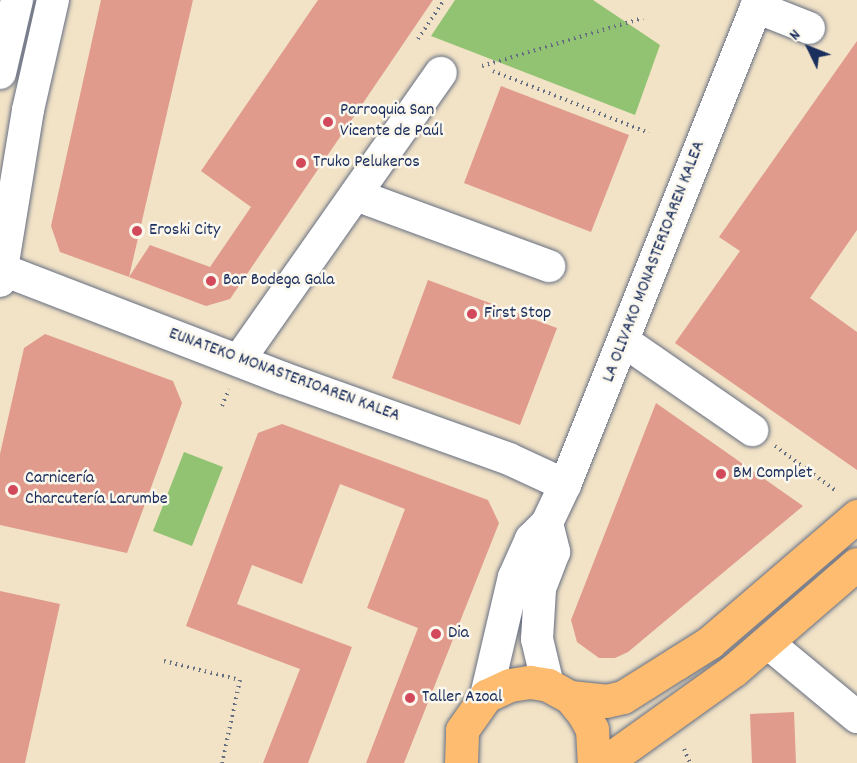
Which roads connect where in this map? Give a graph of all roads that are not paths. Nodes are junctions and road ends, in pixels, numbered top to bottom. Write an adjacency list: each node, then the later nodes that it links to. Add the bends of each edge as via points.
1 (17, 0): 5 (street)
2 (53, 0): 8 (street, via 28,110)
3 (758, 3): 4 (street); 10 (street, LA OLIVAKO MONASTERIOAREN KALEA)
4 (809, 28)
5 (0, 73)
6 (441, 73): 7 (street)
7 (356, 195): 9 (street); 11 (street)
8 (2, 258): 11 (street, EUNATEKO MONASTERIOAREN KALEA)
9 (549, 266)
10 (624, 342): 12 (street); 13 (street, LA OLIVAKO MONASTERIOAREN KALEA)
11 (234, 374): 13 (street, EUNATEKO MONASTERIOAREN KALEA, via 509,459)
12 (759, 434)
13 (565, 485): 15 (street, LA OLIVAKO MONASTERIOAREN KALEA)
14 (857, 516): 18 (main road, via 710,642 623,697 606,701)
15 (547, 523): 18 (street, via 554,552 540,589 537,639); 19 (street, LA OLIVAKO MONASTERIOAREN KALEA, via 531,539 514,577)
16 (857, 564): 17 (main road)
17 (768, 643): 20 (street); 23 (main road)
18 (559, 691): 19 (main road, via 510,685); 22 (main road, via 592,729)
19 (486, 696): 21 (main road, via 462,730)
20 (857, 717)
21 (461, 763)
22 (594, 763)
23 (604, 763)

